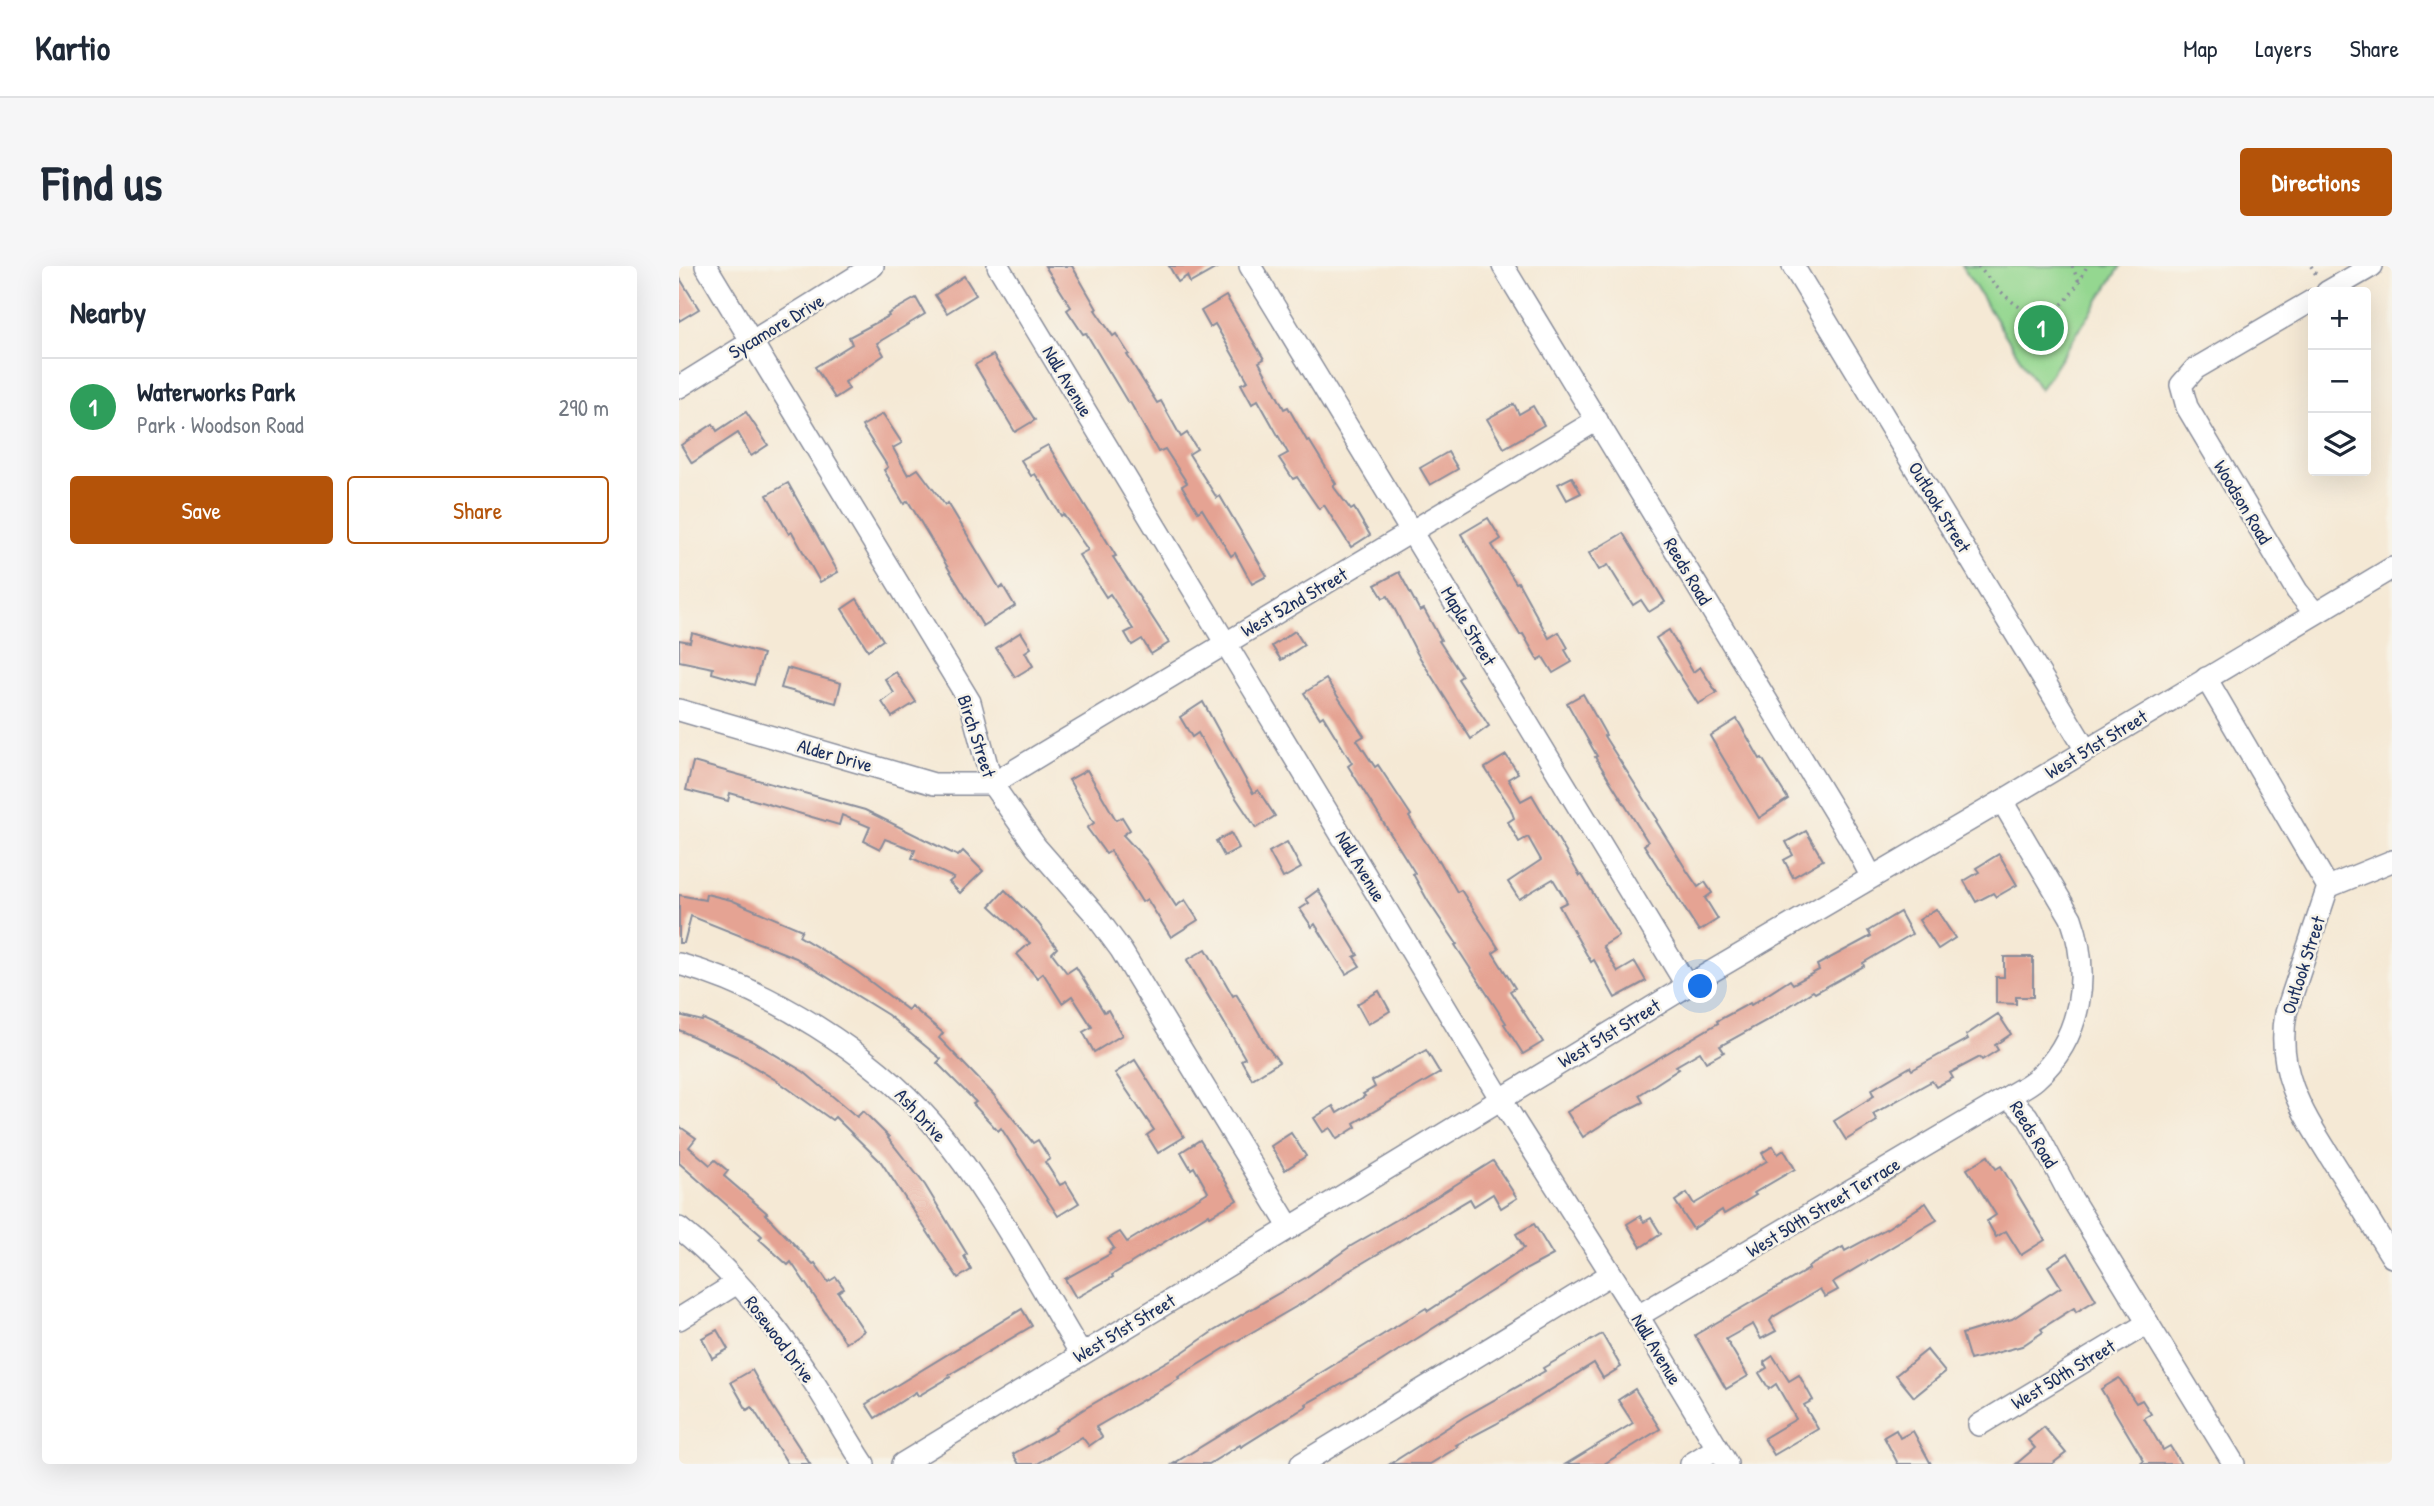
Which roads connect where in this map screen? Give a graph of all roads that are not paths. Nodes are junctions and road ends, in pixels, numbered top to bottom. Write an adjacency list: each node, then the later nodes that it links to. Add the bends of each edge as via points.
1 (706, 266): 10 (street, Birch Street)
2 (873, 266): 10 (street, Sycamore Drive)
3 (998, 266): 16 (street, Nall Avenue)
4 (1250, 266): 13 (street, Maple Street)
5 (1503, 266): 12 (street, Reeds Road)
6 (1793, 266): 19 (street, Outlook Street)
7 (2372, 266): 8 (street)
8 (2328, 287)
9 (2308, 298): 15 (street, Woodson Road, via 2195,369 2181,385 2186,407 2297,592)
10 (751, 340): 11 (street, Sycamore Drive); 20 (street, Birch Street, via 970,702)
11 (679, 387)
12 (1597, 420): 13 (street, West 52nd Street); 23 (street, Reeds Road)
13 (1412, 533): 16 (street, West 52nd Street); 26 (street, Maple Street)
14 (2392, 568): 15 (street, West 51st Street)
15 (2315, 613): 17 (street, West 51st Street)
16 (1227, 642): 20 (street, West 52nd Street); 28 (street, Nall Avenue)
17 (2206, 678): 19 (street, West 51st Street); 24 (street)
18 (679, 710): 20 (street, Alder Drive, via 934,784)
19 (2086, 750): 21 (street, West 51st Street)
20 (992, 784): 30 (street, Birch Street, via 1036,847 1121,950)
21 (2002, 801): 23 (street, West 51st Street); 27 (street, Reeds Road, via 2071,918 2083,977 2076,1016 2060,1049 2035,1079)
22 (2392, 861): 24 (street)
23 (1871, 876): 26 (street, West 51st Street)
24 (2328, 887): 31 (street, Outlook Street, via 2286,1013 2287,1073 2307,1120)
25 (679, 964): 37 (street, Ash Drive, via 783,1006 837,1039 901,1092 963,1163)
26 (1687, 986): 28 (street, West 51st Street)
27 (2008, 1097): 34 (street, West 50th Street Terrace); 36 (street, Reeds Road, via 2027,1116)
28 (1500, 1098): 30 (street, West 51st Street); 32 (street, Nall Avenue)
29 (679, 1228): 33 (street, Rosewood Drive)
30 (1290, 1228): 37 (street, West 51st Street)
31 (2392, 1257)
32 (1611, 1274): 34 (street, Nall Avenue); 42 (street)
33 (737, 1283): 35 (street); 40 (street, Rosewood Drive, via 774,1325)
34 (1638, 1316): 39 (street, Nall Avenue)
35 (679, 1319)
36 (2148, 1323): 38 (street, West 50th Street); 44 (street, Reeds Road)
37 (1081, 1354): 41 (street, West 51st Street)
38 (1979, 1425)
39 (1722, 1456): 43 (street)
40 (864, 1464)
41 (902, 1464)
42 (1301, 1464)
43 (1691, 1464)
44 (2234, 1464)

